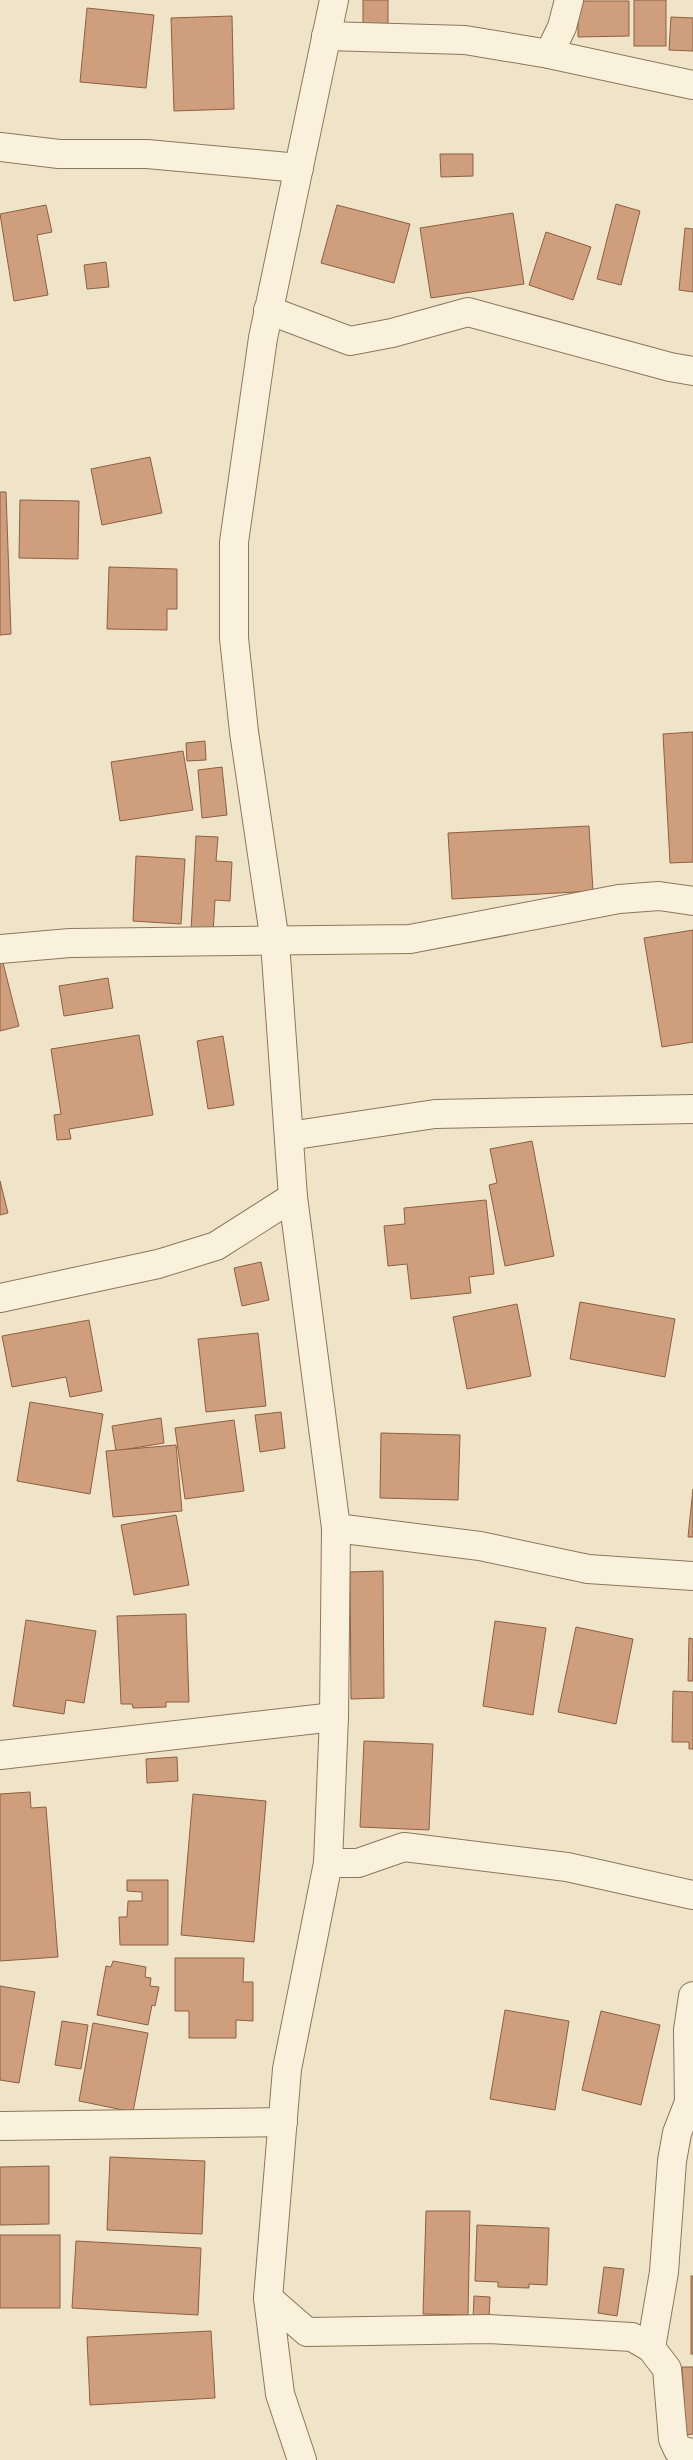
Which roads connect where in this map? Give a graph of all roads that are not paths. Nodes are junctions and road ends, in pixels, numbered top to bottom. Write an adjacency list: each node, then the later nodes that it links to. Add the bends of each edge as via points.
1 (334, 0): 3 (street)
2 (569, 0): 4 (street)
3 (326, 36): 4 (street, via 465,40); 7 (street)
4 (550, 54): 5 (street)
5 (693, 85)
6 (0, 147): 7 (street, via 60,154 147,154)
7 (299, 168): 8 (street)
8 (268, 310): 9 (street, via 350,341 468,312); 11 (street, via 234,542 234,638 244,732)
9 (693, 371)
10 (693, 901): 11 (street, via 659,896 619,899 410,939)
11 (275, 942): 12 (street, via 70,943); 14 (street)
12 (0, 949)
13 (693, 1109): 14 (street, via 435,1114)
14 (289, 1136): 15 (street)
15 (294, 1197): 16 (street, via 216,1246 158,1264); 17 (street)
16 (0, 1298)
17 (336, 1528): 18 (street, via 480,1546 588,1569); 19 (street)
18 (693, 1576)
19 (334, 1717): 20 (street); 21 (street)
20 (0, 1755)
21 (328, 1863): 22 (street, via 358,1863 404,1847 567,1867); 24 (street, via 287,2069)
22 (693, 1895)
23 (693, 1996): 27 (street, via 688,2030 689,2102 672,2161 664,2272)
24 (283, 2122): 25 (street); 26 (street)
25 (0, 2126)
26 (268, 2298): 27 (street, via 307,2332 488,2329 632,2338); 29 (street, via 280,2394)
27 (651, 2348): 28 (street, via 667,2369 673,2439 678,2450)
28 (693, 2453)
29 (302, 2460)

